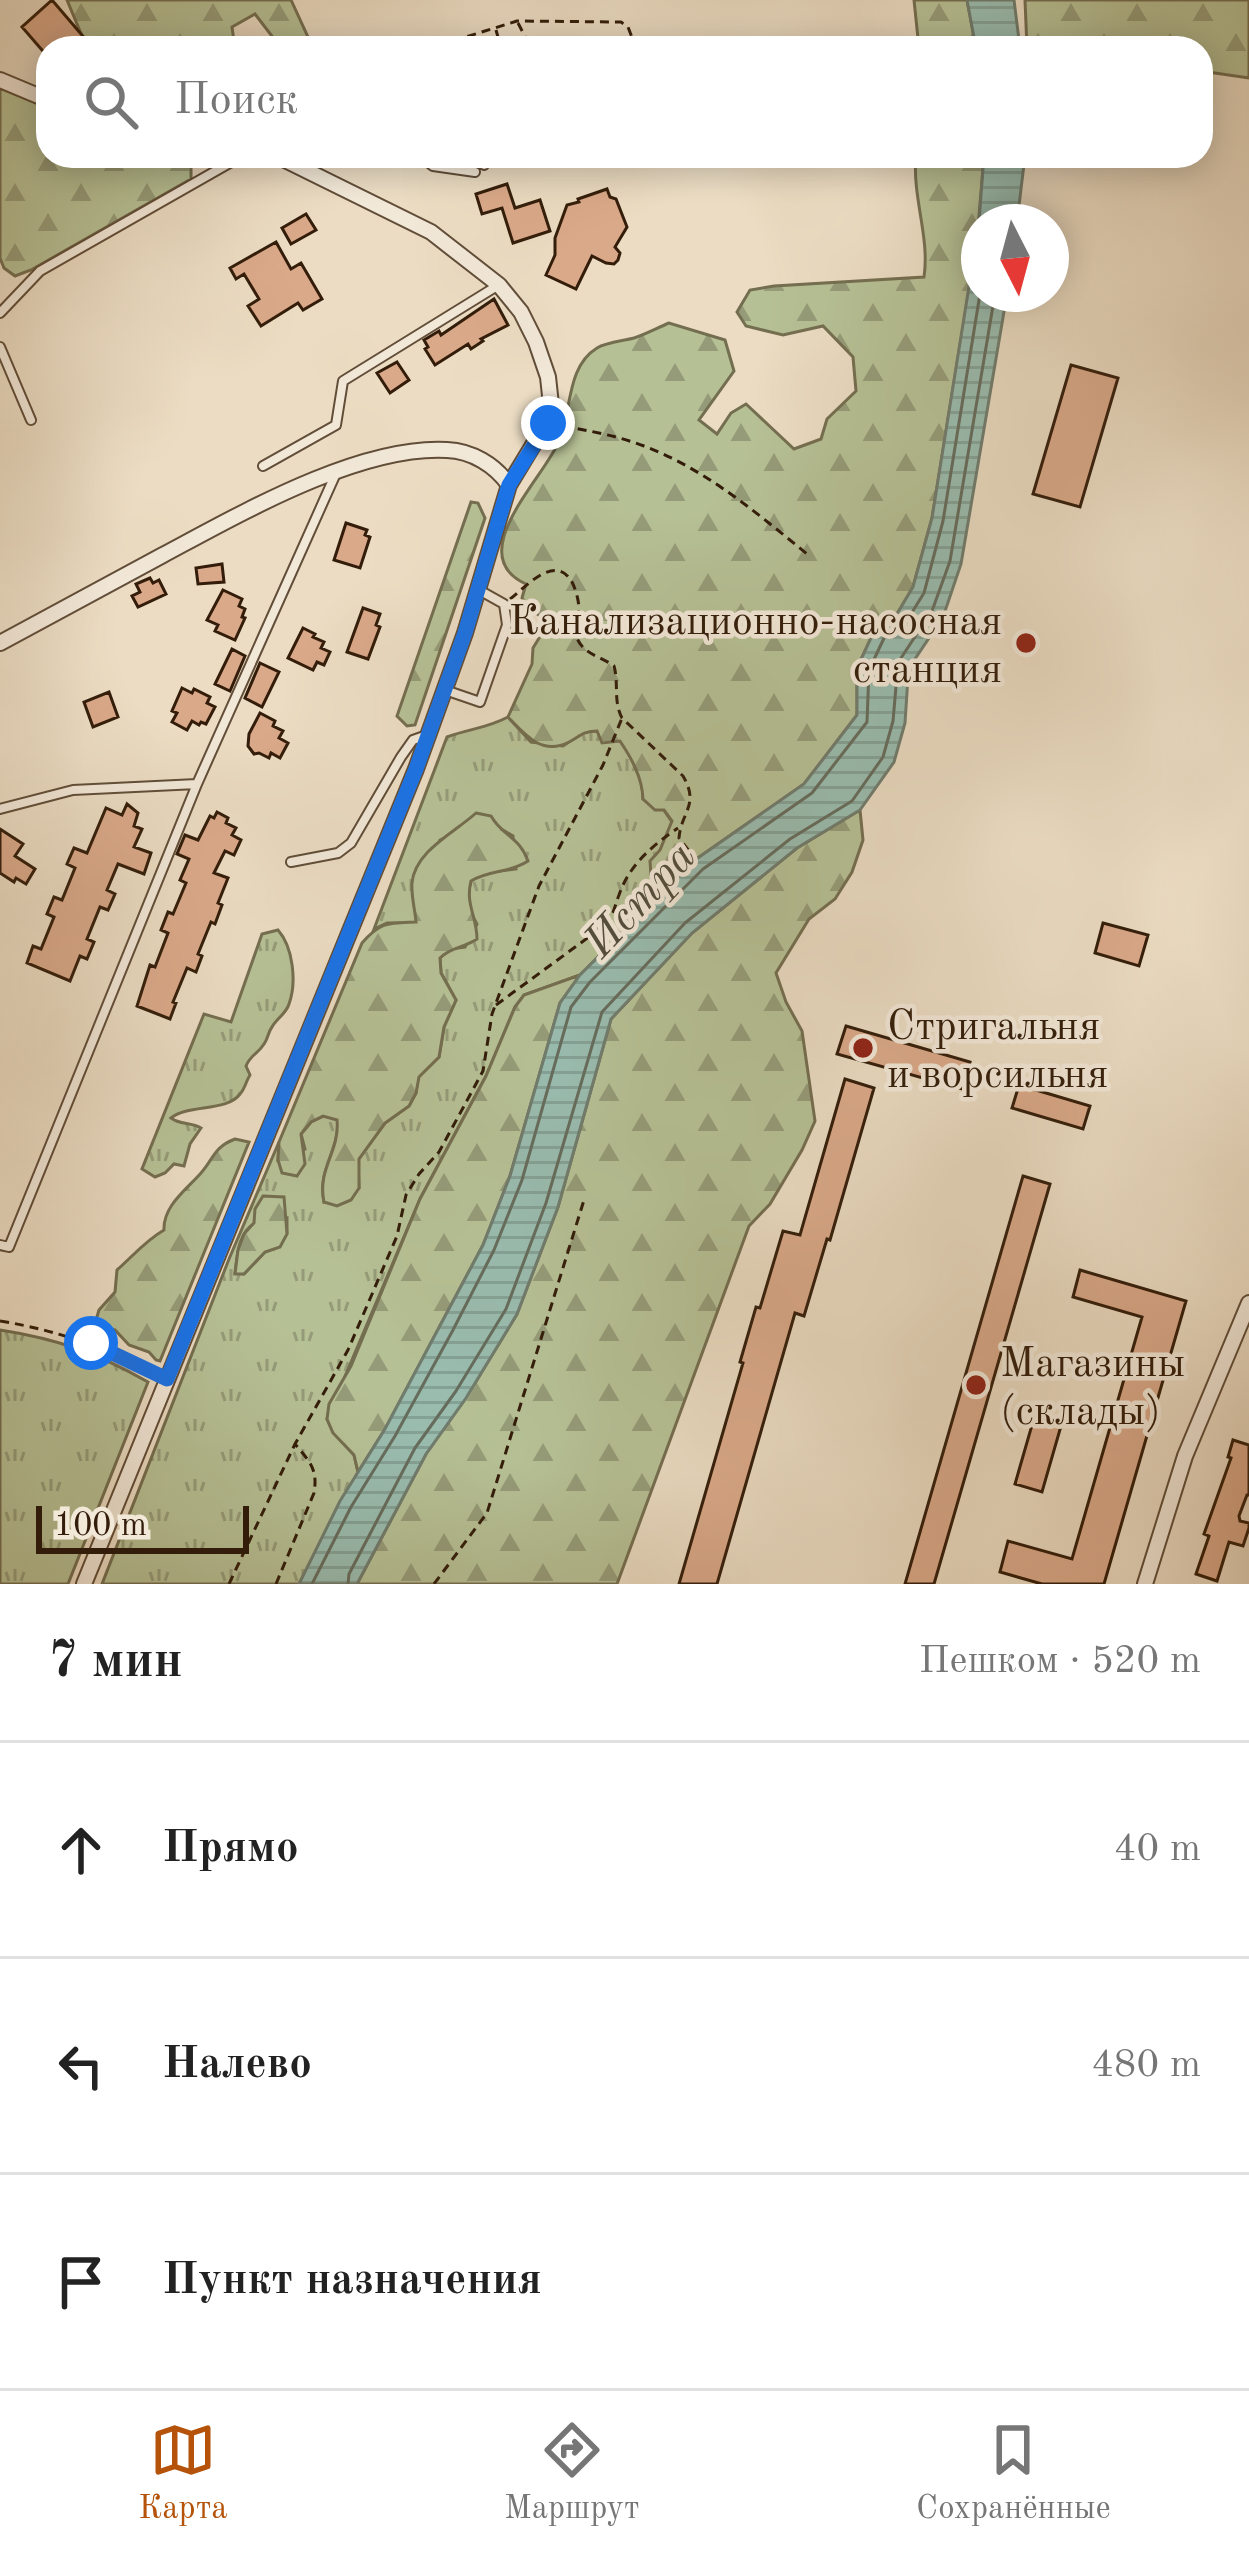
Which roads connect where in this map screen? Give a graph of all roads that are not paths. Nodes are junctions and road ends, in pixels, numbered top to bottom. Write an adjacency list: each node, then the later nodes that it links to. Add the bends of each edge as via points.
1 (0, 80): 2 (street)
2 (36, 95)
3 (221, 168): 8 (lane, via 40,271)
4 (301, 168): 7 (street, via 431,232)
5 (447, 168): 6 (lane)
6 (475, 172)
7 (499, 285): 11 (lane, via 343,381 336,425); 13 (street, via 536,342 552,397 548,423)
8 (0, 313)
9 (0, 347): 10 (lane)
10 (31, 420)
11 (263, 466)
12 (338, 470): 13 (street, via 451,449 475,456); 15 (street); 18 (lane)
13 (509, 485): 14 (street)
14 (478, 590): 16 (street); 16 (lane, via 504,604 507,625 480,702)
15 (0, 643)
16 (445, 690): 17 (street)
17 (429, 734): 20 (lane, via 413,740 351,843 338,854); 23 (street)
18 (196, 784): 19 (lane, via 73,790); 21 (lane, via 9,1247)
19 (0, 809)
20 (291, 862)
21 (0, 1245)
22 (1249, 1303): 24 (street, via 1185,1456)
23 (84, 1584)
24 (1145, 1584)

